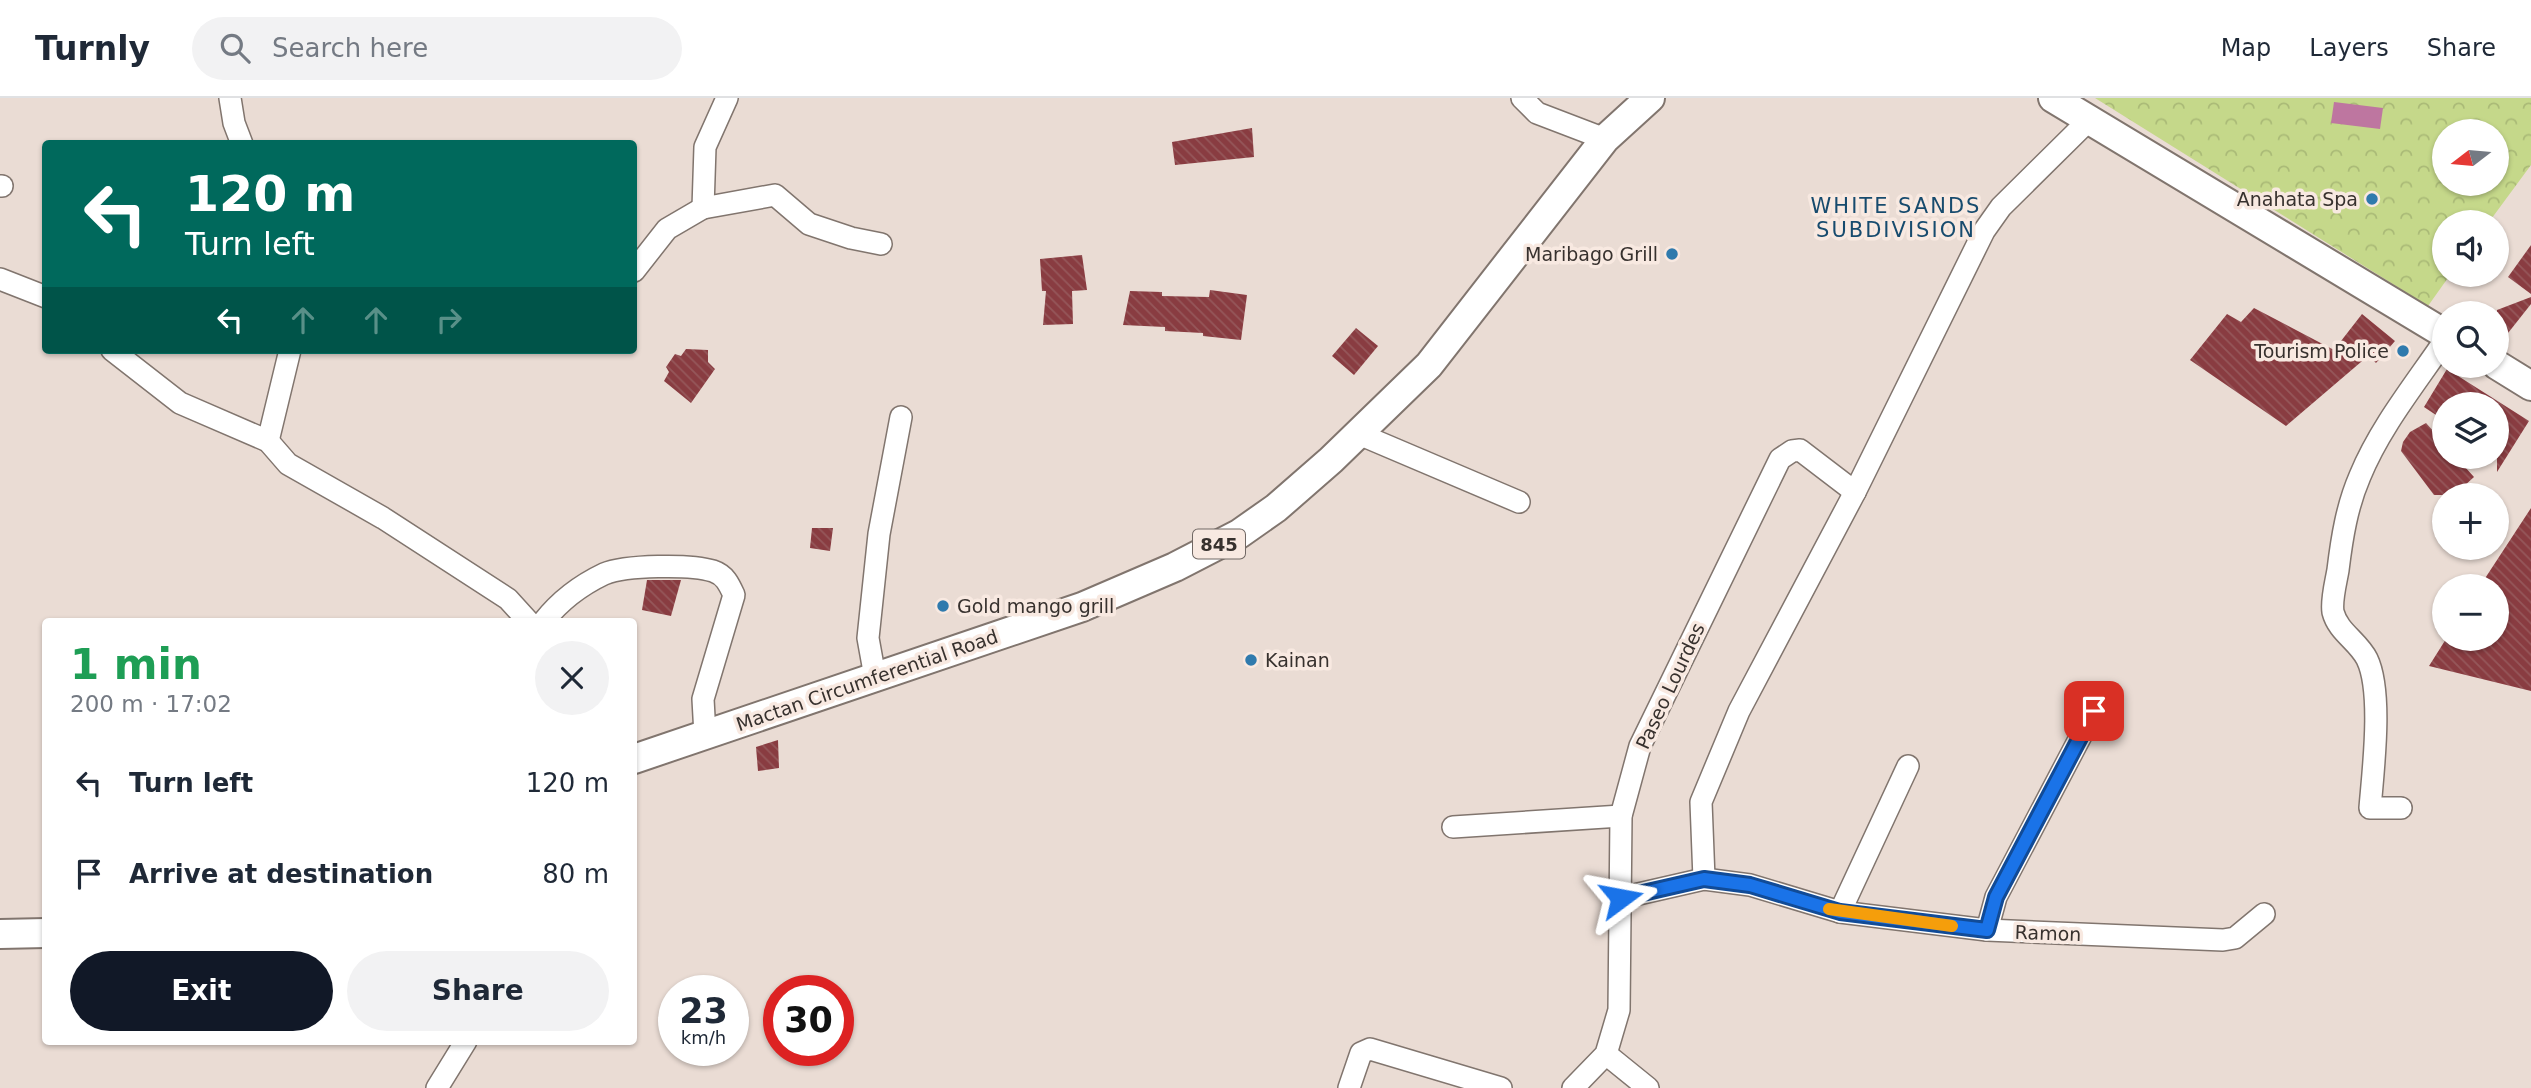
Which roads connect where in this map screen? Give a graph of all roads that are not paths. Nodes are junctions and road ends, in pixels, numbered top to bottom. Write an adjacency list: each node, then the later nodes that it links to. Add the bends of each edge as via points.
1 (230, 98): 8 (street)
2 (727, 98): 9 (street, via 705,147)
3 (1522, 98): 7 (street, via 1537,113)
4 (1650, 98): 7 (main road, Mactan Circumferential Road / 845)
5 (2053, 98): 6 (main road)
6 (2090, 120): 14 (main road); 23 (street, via 2001,207 1984,231)
7 (1605, 139): 21 (main road, Mactan Circumferential Road / 845, via 1429,365)
8 (240, 140)
9 (703, 208): 10 (street, via 775,195 809,224); 11 (street, via 667,229)
10 (881, 244)
11 (637, 267)
12 (0, 279): 13 (street)
13 (42, 296)
14 (2432, 326)
15 (117, 354): 22 (street, via 180,402)
16 (289, 354): 22 (street)
17 (2432, 359): 32 (street, via 2360,475 2343,526 2333,610 2339,628 2368,660 2373,682 2376,724 2370,808)
18 (2509, 372): 19 (main road)
19 (2531, 386)
20 (901, 418): 27 (street, via 879,534 869,625)
21 (1359, 434): 24 (street); 27 (main road, Mactan Circumferential Road / 845, via 1276,508 1239,534 1175,567 1082,607)
22 (268, 441): 25 (street, via 288,464 383,518 508,599)
23 (1856, 492): 33 (street, Paseo Lourdes, via 1800,450 1780,459 1640,746); 35 (street, via 1739,711 1701,802)
24 (1519, 502)
25 (525, 618)
26 (546, 618): 29 (street, via 557,604 604,574 627,567 713,571 727,580 734,595 703,699)
27 (874, 677): 29 (main road, Mactan Circumferential Road / 845)
28 (2094, 711): 39 (street, via 1996,897)
29 (705, 735): 30 (main road, Mactan Circumferential Road / 845)
30 (637, 758)
31 (1908, 766): 37 (street)
32 (2401, 808)
33 (1621, 816): 34 (street); 36 (street, Paseo Lourdes)
34 (1452, 827)
35 (1704, 879): 36 (street, Ramon); 37 (street, Ramon, via 1750,885)
36 (1621, 898): 43 (street, Paseo Lourdes, via 1619,1010)
37 (1840, 912): 39 (street, Ramon)
38 (2264, 914): 39 (street, Ramon, via 2235,939 2223,940)
39 (1987, 930)
40 (42, 933): 41 (main road)
41 (0, 934)
42 (464, 1045): 44 (street)
43 (1606, 1054): 47 (street, Paseo Lourdes); 48 (street)
44 (437, 1088)
45 (1349, 1088): 46 (street, via 1361,1053 1370,1049)
46 (1501, 1088)
47 (1573, 1088)
48 (1648, 1088)

